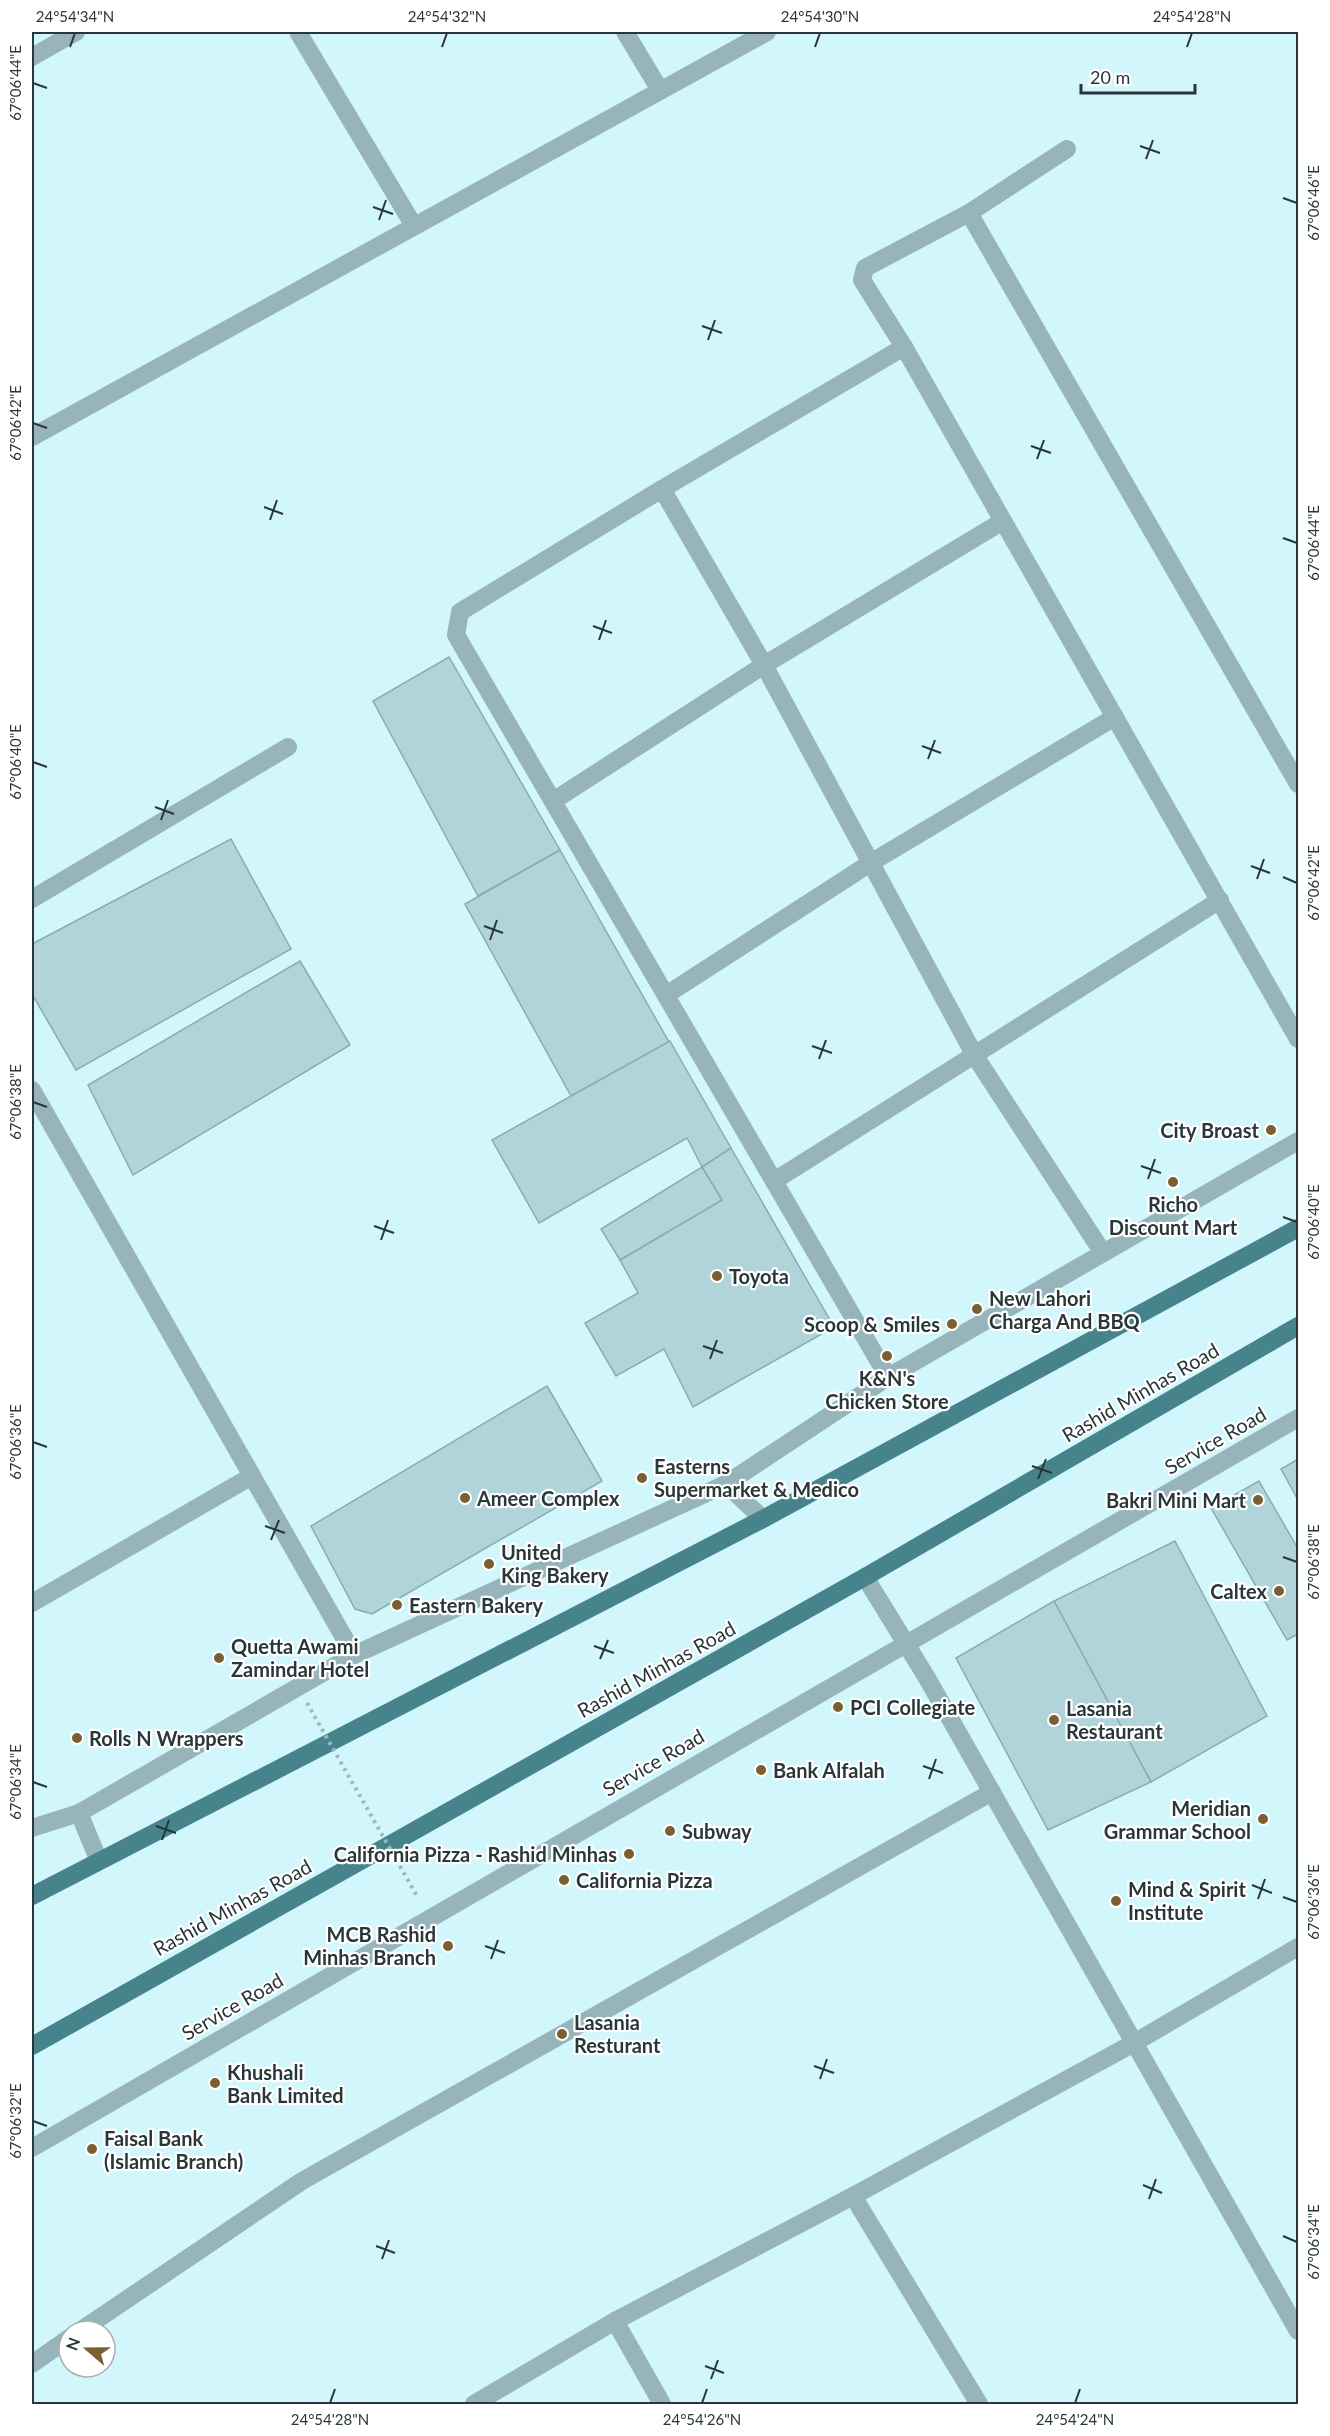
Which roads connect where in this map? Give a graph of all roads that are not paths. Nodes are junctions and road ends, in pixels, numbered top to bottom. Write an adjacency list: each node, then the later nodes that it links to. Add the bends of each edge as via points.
1 (76, 32): 5 (street)
2 (298, 32): 9 (street)
3 (625, 32): 6 (street)
4 (767, 32): 6 (street)
5 (32, 57)
6 (660, 90): 9 (street)
7 (1067, 149): 8 (street)
8 (969, 213): 10 (street, via 864,268 862,280); 17 (street)
9 (414, 226): 11 (street)
10 (904, 347): 12 (street); 13 (street)
11 (32, 437)
12 (662, 489): 14 (street); 18 (street, via 460,612 456,635)
13 (1003, 521): 14 (street); 15 (street)
14 (764, 665): 18 (street); 19 (street)
15 (1115, 717): 19 (street); 21 (street)
16 (288, 747): 20 (street)
17 (1299, 784)
18 (553, 801): 22 (street)
19 (872, 862): 22 (street); 24 (street)
20 (32, 899)
21 (1220, 900): 23 (street); 24 (street)
22 (666, 995): 27 (street)
23 (1299, 1039)
24 (975, 1056): 27 (street); 29 (street)
25 (32, 1090): 33 (street)
26 (1299, 1141): 29 (street)
27 (774, 1181): 31 (street)
28 (1299, 1228): 35 (main road)
29 (1103, 1253): 31 (street)
30 (1299, 1326): 36 (main road, Rashid Minhas Road)
31 (888, 1377): 34 (street)
32 (1299, 1418): 38 (street, Service Road)
33 (252, 1476): 37 (street); 39 (street)
34 (726, 1484): 35 (street); 39 (street)
35 (763, 1519): 43 (main road)
36 (865, 1577): 38 (street); 47 (main road, Rashid Minhas Road)
37 (32, 1603)
38 (906, 1642): 40 (street); 48 (street, Service Road)
39 (354, 1655): 41 (street)
40 (992, 1792): 46 (street); 50 (street, via 302,2181)
41 (79, 1813): 42 (street); 43 (street)
42 (32, 1828)
43 (99, 1862): 44 (main road)
44 (32, 1896)
45 (1299, 1947): 46 (street)
46 (1134, 2043): 49 (street); 52 (street)
47 (32, 2046)
48 (32, 2148)
49 (854, 2196): 51 (street); 57 (street)
50 (98, 2319)
51 (615, 2321): 55 (street); 56 (street)
52 (1299, 2331)
53 (57, 2346): 54 (street)
54 (32, 2364)
55 (474, 2404)
56 (662, 2404)
57 (979, 2404)

